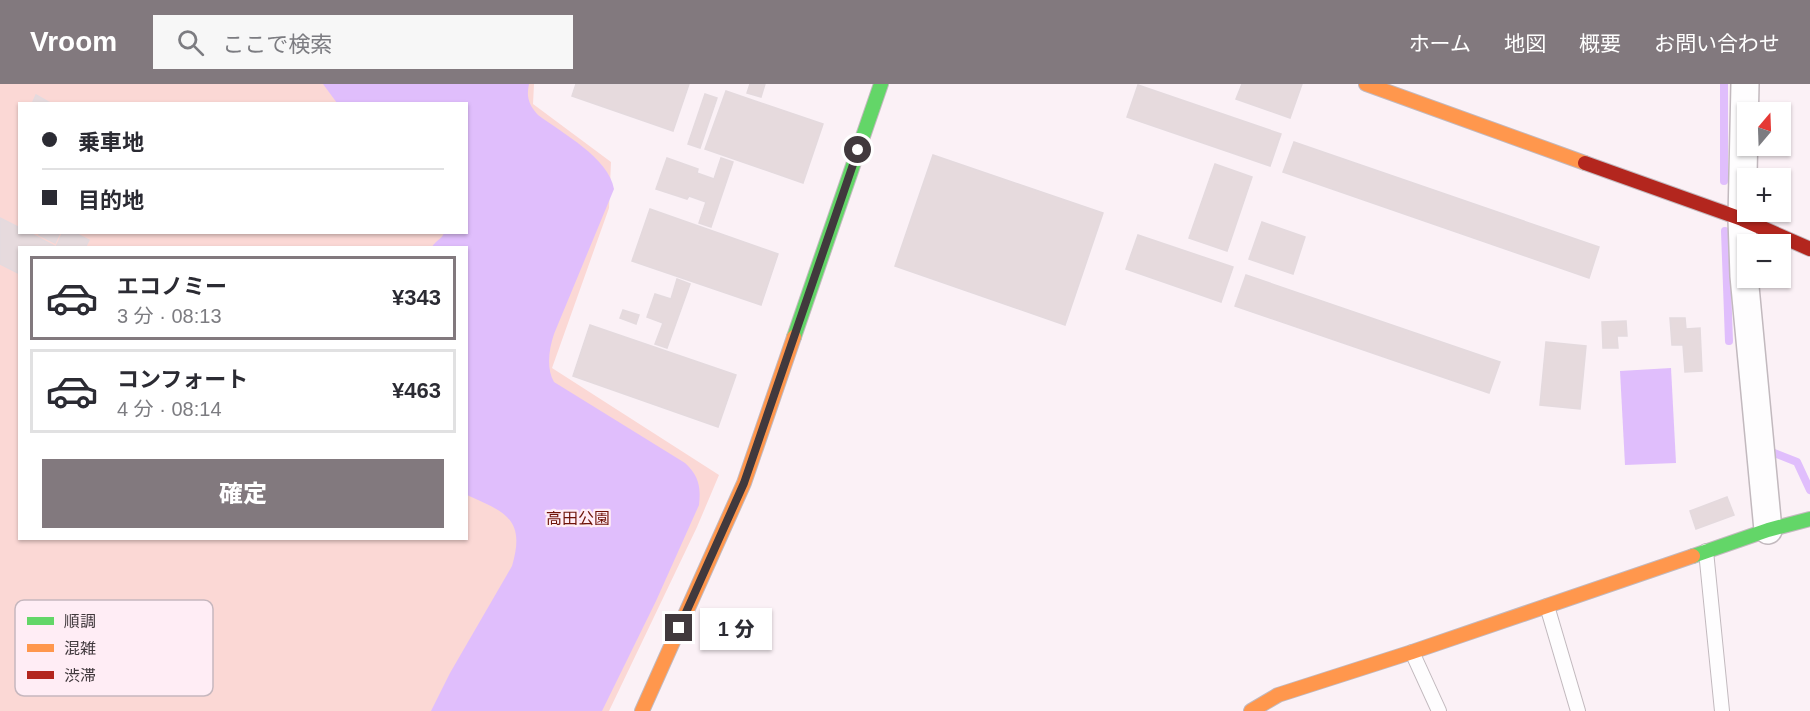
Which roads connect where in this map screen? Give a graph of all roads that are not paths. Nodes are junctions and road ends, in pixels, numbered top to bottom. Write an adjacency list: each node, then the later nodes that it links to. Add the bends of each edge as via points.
1 (881, 84): 14 (street, via 744,483)
2 (1366, 84): 5 (street)
3 (1745, 84): 4 (street)
4 (1743, 168)
5 (1737, 217)
6 (1742, 222): 10 (street)
7 (1749, 222): 8 (street)
8 (1810, 249)
9 (1810, 519): 10 (street)
10 (1768, 530): 11 (street)
11 (1706, 551): 12 (street); 18 (lane)
12 (1547, 606): 13 (street); 17 (lane)
13 (1412, 652): 15 (street, via 1278,695); 16 (lane)
14 (642, 711)
15 (1251, 711)
16 (1439, 711)
17 (1578, 711)
18 (1722, 711)

